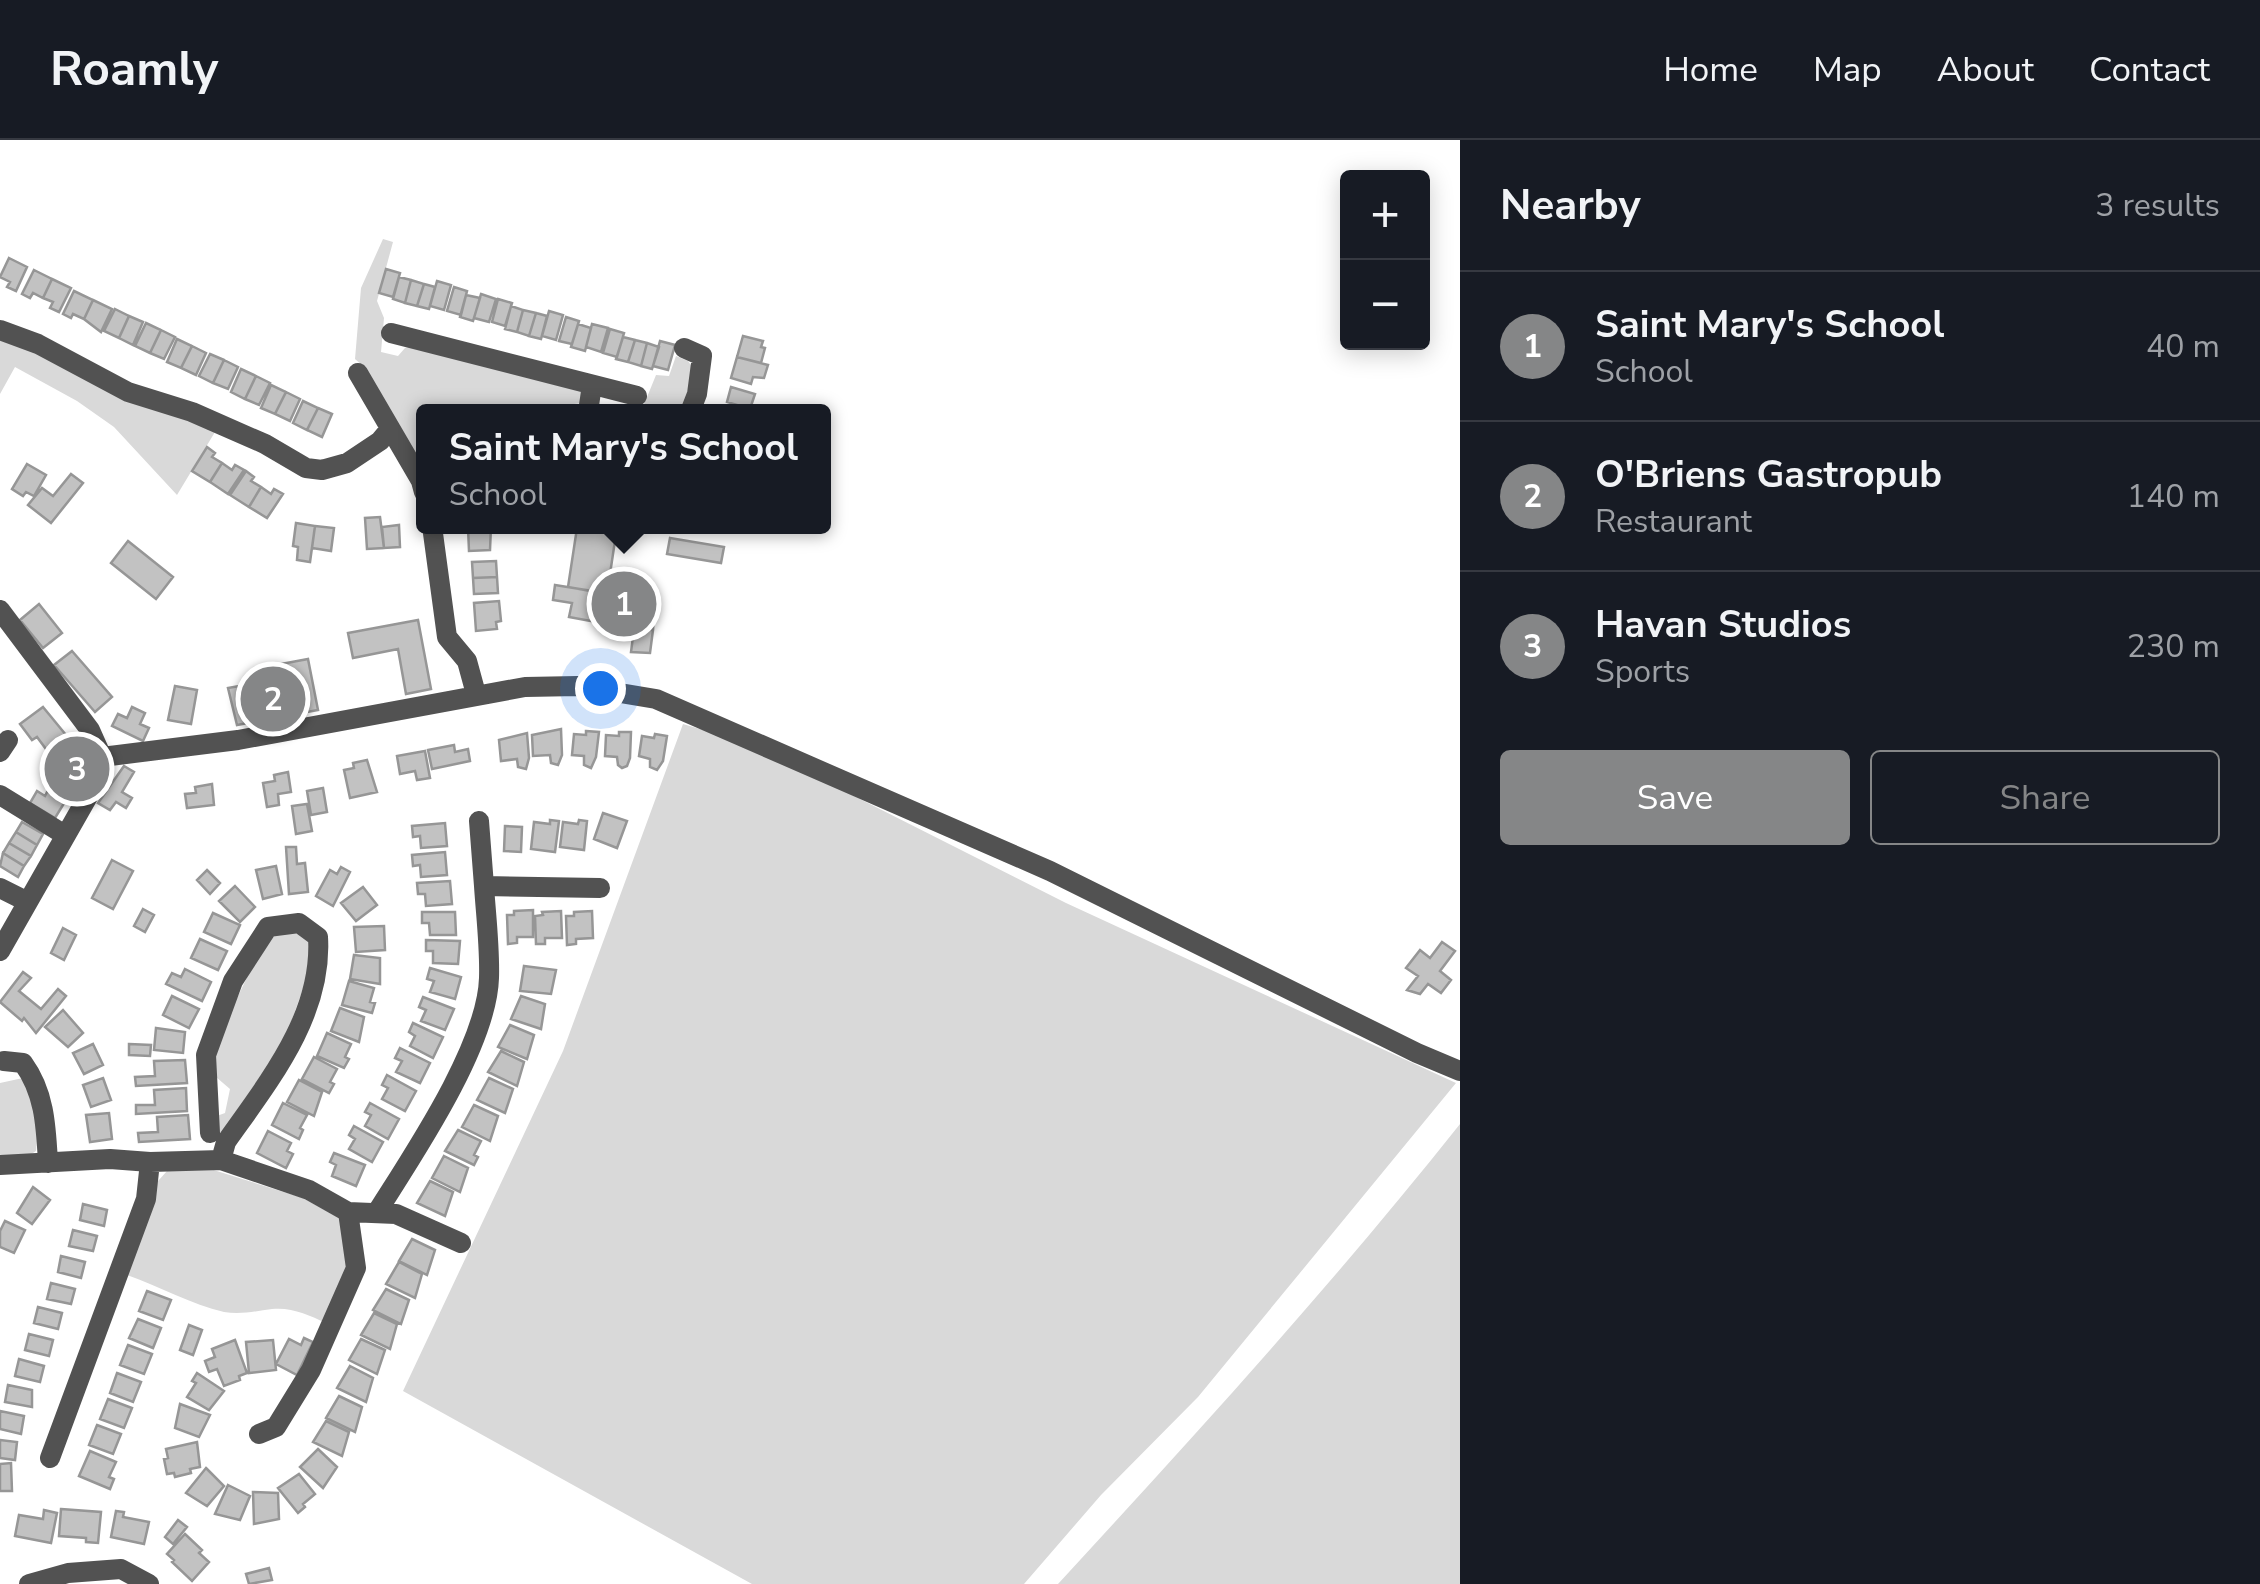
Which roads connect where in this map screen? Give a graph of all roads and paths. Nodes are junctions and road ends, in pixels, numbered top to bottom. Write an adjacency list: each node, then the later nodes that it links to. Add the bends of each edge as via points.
1 (0, 330): 9 (street, via 128,392 265,444 306,468 347,463)
2 (390, 332): 5 (street)
3 (684, 348): 8 (street, via 702,356)
4 (358, 374): 9 (street)
5 (592, 385): 6 (street); 7 (street)
6 (636, 396)
7 (589, 404)
8 (693, 404)
9 (390, 429): 10 (street)
10 (416, 472)
11 (433, 534): 13 (street, via 447,638 467,661)
12 (0, 610): 14 (street, via 90,730)
13 (476, 694): 14 (street, via 238,740); 24 (street, via 578,686 656,699 1050,871)
14 (102, 757): 17 (street, via 100,777)
15 (0, 795): 17 (street)
16 (479, 821): 18 (street)
17 (65, 835): 21 (street)
18 (484, 886): 20 (street); 31 (street, via 489,981 476,1034)
19 (0, 888): 21 (street)
20 (600, 888)
21 (26, 901): 22 (street)
22 (0, 951)
23 (4, 1061): 28 (street, via 23,1063 34,1078 46,1118)
24 (1460, 1071)
25 (210, 1133): 26 (street, via 206,1055 233,981 268,927 299,923 318,937 320,965 302,1025)
26 (221, 1160): 27 (street); 30 (street, via 310,1190)
27 (150, 1162): 28 (street); 34 (street, via 146,1199)
28 (48, 1164): 29 (street)
29 (2, 1169)
30 (348, 1212): 31 (street); 33 (street, via 356,1268 311,1370 276,1427)
31 (376, 1212): 32 (street)
32 (461, 1243)
33 (259, 1434)
34 (50, 1458)
35 (28, 1584): 36 (street, via 121,1569)
36 (149, 1584)

